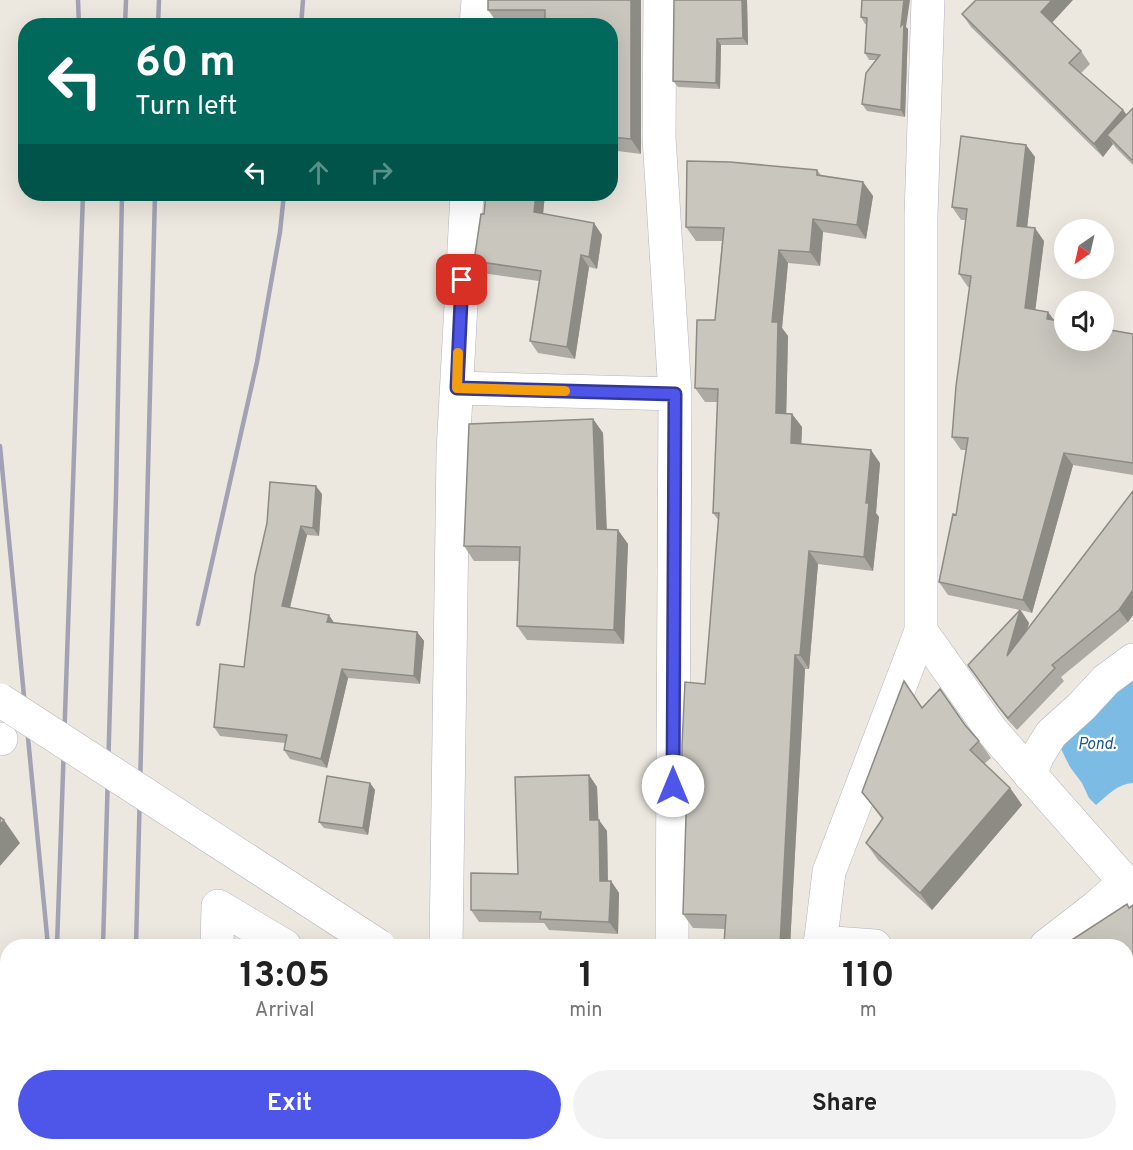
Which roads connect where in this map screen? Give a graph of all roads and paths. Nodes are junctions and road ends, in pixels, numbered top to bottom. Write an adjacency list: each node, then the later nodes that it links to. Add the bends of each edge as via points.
1 (478, 0): 4 (street)
2 (660, 0): 7 (street, via 659,137)
3 (928, 0): 8 (street, via 921,216)
4 (477, 18)
5 (467, 201): 6 (street)
6 (457, 388): 7 (street); 16 (street)
7 (675, 394): 17 (street)
8 (921, 631): 11 (street, via 992,731); 18 (street, via 830,873)
9 (1133, 660): 11 (street, via 1106,680 1051,734)
10 (0, 700): 15 (street, bridge)
11 (1030, 775): 12 (street)
12 (1129, 886): 19 (street)
13 (217, 939): 14 (street, via 218,906)
14 (273, 939)
15 (368, 939)
16 (446, 939)
17 (672, 939)
18 (821, 939)
19 (1055, 939)

